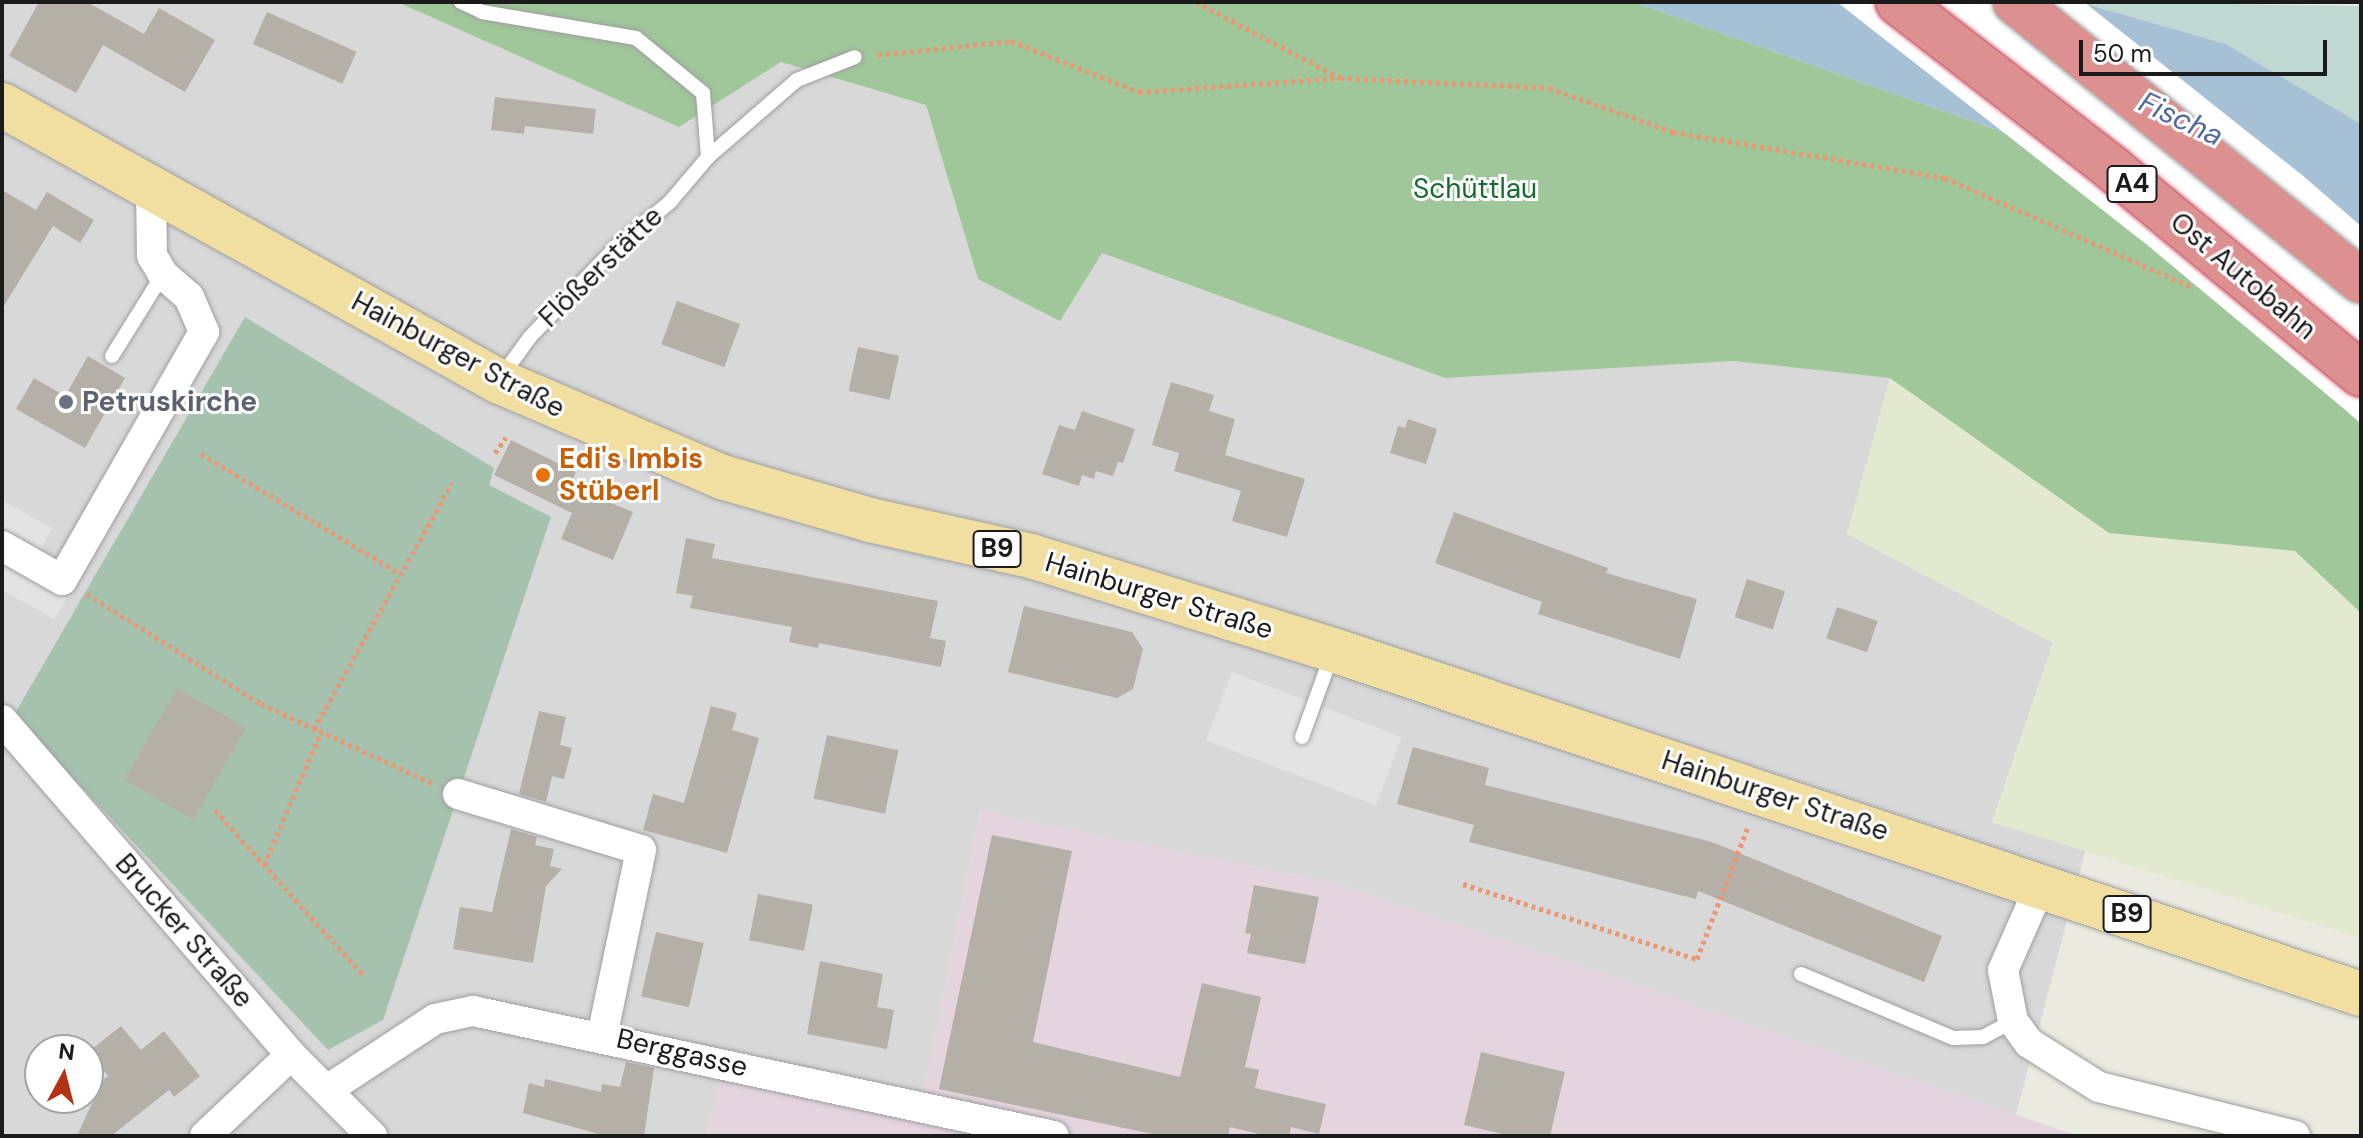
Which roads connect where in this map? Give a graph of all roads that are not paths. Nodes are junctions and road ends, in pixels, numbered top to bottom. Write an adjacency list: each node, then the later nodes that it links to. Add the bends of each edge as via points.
1 (461, 2): 6 (lane, via 482,12 636,38 703,93)
2 (1898, 2): 11 (highway, Ost Autobahn / A4, bridge, via 2113,169)
3 (2015, 2): 9 (highway, A4)
4 (855, 57): 6 (lane, Flößerstätte, via 797,80)
5 (2, 105): 7 (main road, Hainburger Straße / B9)
6 (708, 157): 12 (lane, Flößerstätte, via 670,202 618,245 530,337)
7 (151, 188): 8 (street, via 152,256); 12 (main road, Hainburger Straße / B9)
8 (163, 274): 10 (lane); 13 (street, via 189,297 204,332 62,580)
9 (2361, 281)
10 (112, 356)
11 (2361, 374)
12 (498, 381): 14 (main road, Hainburger Straße / B9, via 722,477 870,520 1031,556)
13 (2, 546)
14 (1333, 650): 16 (lane); 18 (main road, Hainburger Straße / B9)
15 (2, 720): 23 (street, Brucker Straße)
16 (1302, 737)
17 (458, 794): 22 (street, via 641,850)
18 (2041, 884): 20 (main road, B9); 21 (street, via 2003,970)
19 (1801, 974): 21 (lane, via 1953,1038 1983,1037)
20 (2361, 994)
21 (2013, 1021): 28 (street, via 2029,1043 2099,1087)
22 (602, 1036): 24 (street, Berggasse, via 473,1011 435,1019); 27 (street, Berggasse)
23 (291, 1055): 24 (street, Brucker Straße); 25 (street)
24 (327, 1090): 26 (street, Brucker Straße)
25 (205, 1136)
26 (372, 1136)
27 (1054, 1136)
28 (2295, 1136)

